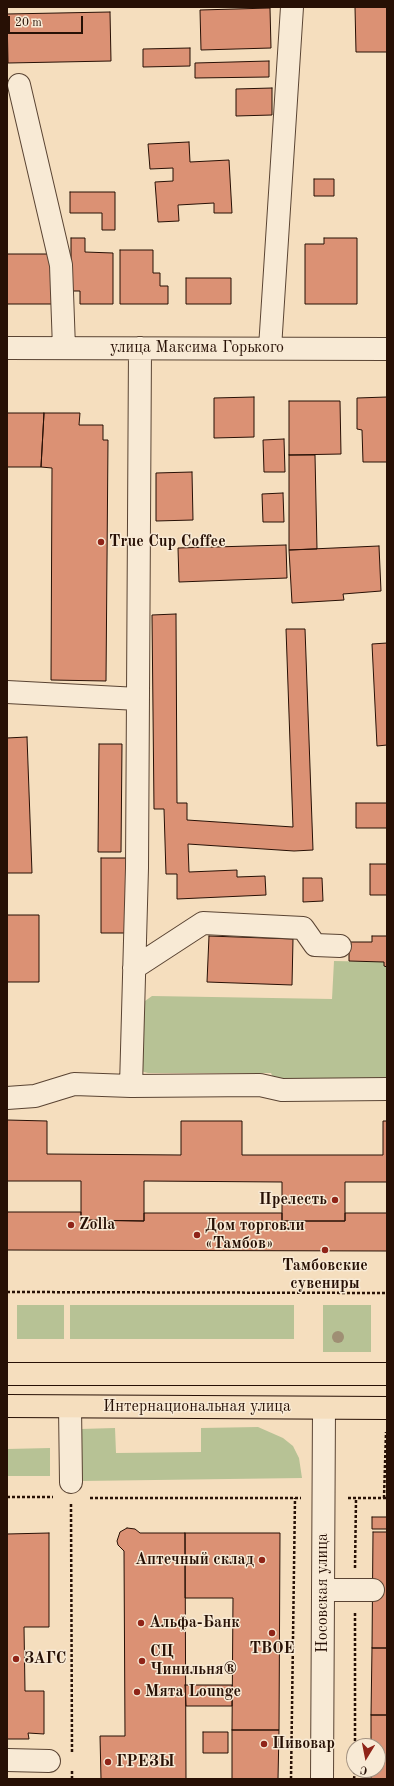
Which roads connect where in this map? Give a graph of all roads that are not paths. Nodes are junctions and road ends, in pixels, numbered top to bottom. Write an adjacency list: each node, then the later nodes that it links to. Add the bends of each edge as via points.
1 (292, 7): 6 (street)
2 (19, 85): 4 (street, via 61,265)
3 (7, 348): 4 (street, улица Максима Горького)
4 (64, 348): 5 (street, улица Максима Горького)
5 (140, 348): 6 (street, улица Максима Горького); 9 (street)
6 (270, 348): 7 (street, улица Максима Горького)
7 (387, 349)
8 (7, 692): 9 (street)
9 (138, 700): 11 (street)
10 (340, 946): 11 (street, via 316,946 303,928 203,923)
11 (134, 968): 12 (street)
12 (131, 1086): 13 (street, via 260,1085 282,1090); 14 (street, via 74,1084 35,1096)
13 (387, 1089)
14 (7, 1098)
15 (7, 1374): 16 (main road, Интернациональная улица)
16 (324, 1374): 17 (main road, Интернациональная улица); 20 (main road)
17 (387, 1374)
18 (7, 1406): 19 (main road, Интернациональная улица)
19 (70, 1407): 20 (main road, Интернациональная улица); 22 (street)
20 (324, 1408): 21 (main road, Интернациональная улица); 23 (street, Носовская улица)
21 (387, 1408)
22 (71, 1490)
23 (323, 1590): 24 (street); 27 (street, Носовская улица)
24 (373, 1590)
25 (7, 1760): 26 (street)
26 (48, 1761)
27 (322, 1779)

